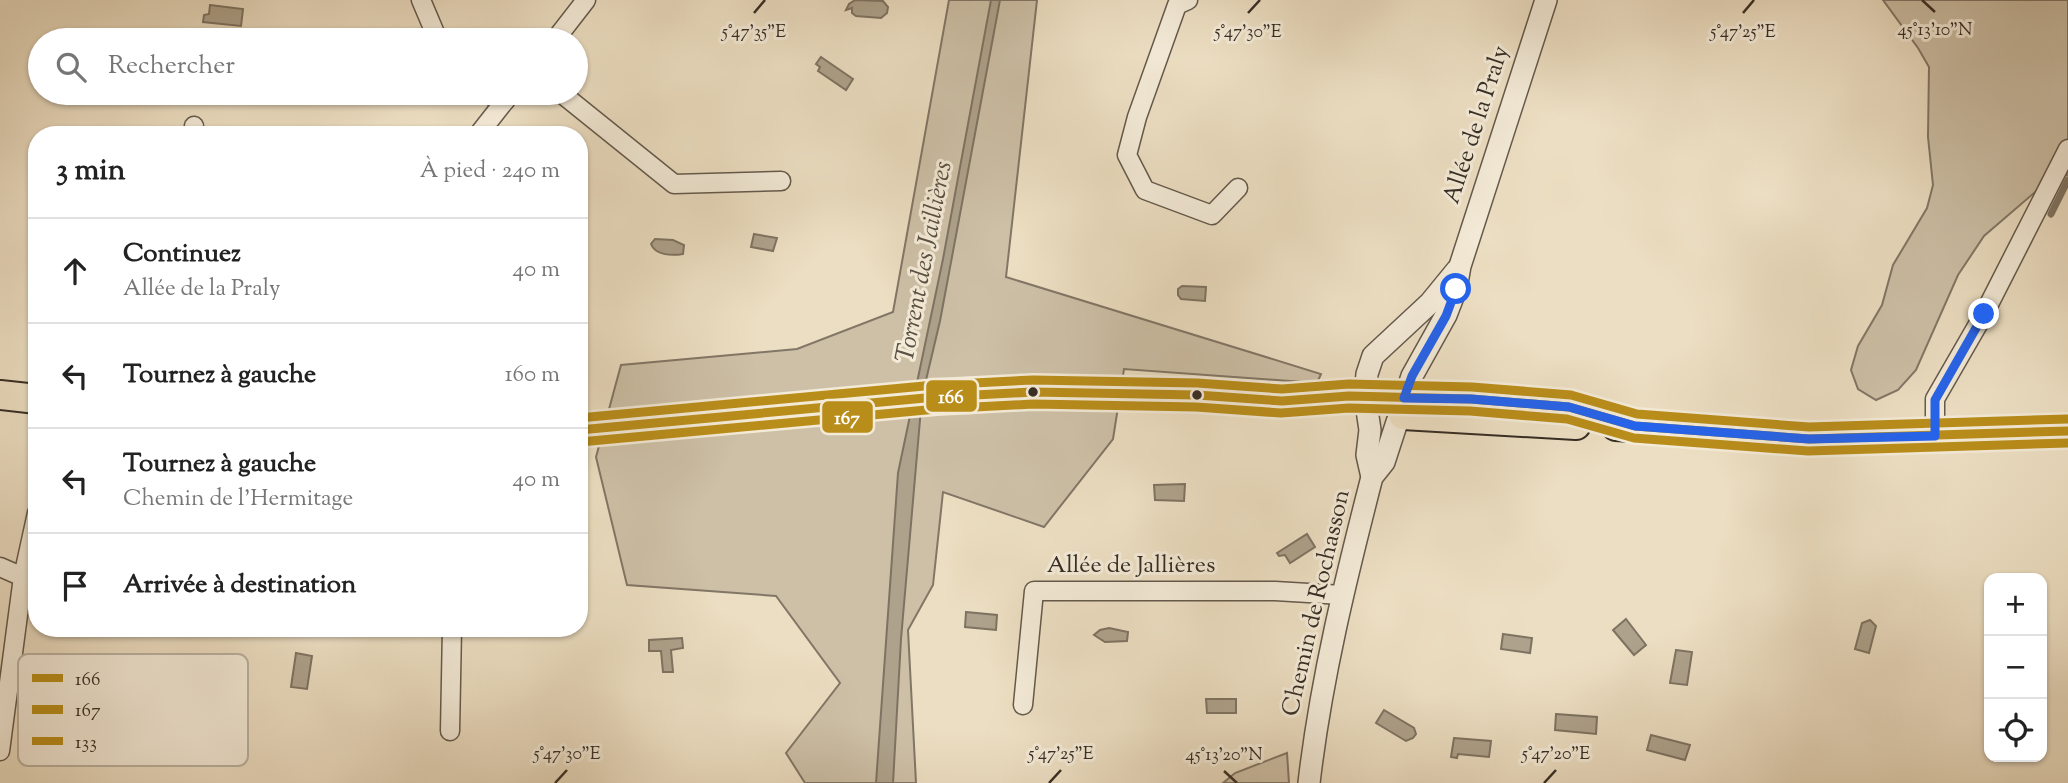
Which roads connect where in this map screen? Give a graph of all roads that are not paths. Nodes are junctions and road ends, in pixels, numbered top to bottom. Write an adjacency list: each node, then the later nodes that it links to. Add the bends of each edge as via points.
1 (421, 0): 5 (street)
2 (586, 0): 6 (street)
3 (1188, 0): 12 (street, via 1177,5 1127,155 1145,190 1212,215)
4 (1540, 1): 13 (street, Allée de la Praly)
5 (433, 28)
6 (564, 28)
7 (502, 105): 9 (street)
8 (576, 105): 11 (street, via 674,184)
9 (485, 126)
10 (2068, 149): 22 (street, via 1935,400)
11 (780, 181)
12 (1238, 188)
13 (1460, 266): 14 (street, Allée de la Praly); 15 (street, Allée de la Praly, via 1446,316)
14 (1400, 331): 15 (street, via 1413,329); 18 (street, Allée de la Praly, via 1373,356)
15 (1428, 345): 19 (street, Allée de la Praly)
16 (0, 395): 17 (main road)
17 (28, 398)
18 (1366, 405): 19 (main road); 20 (main road, via 1033,392); 23 (street, Chemin de Rochasson)
19 (1401, 406): 22 (main road, via 1567,425 1809,439); 23 (street, Chemin de Rochasson, via 1384,462)
20 (588, 428)
21 (2068, 431): 22 (main road)
22 (1935, 436)
23 (1372, 477): 27 (street, Chemin de Rochasson)
24 (28, 555): 26 (street)
25 (0, 567): 26 (street)
26 (23, 578): 31 (street)
27 (1342, 595): 29 (street, Allée de Jallières, via 1034,591); 32 (street, Chemin de Rochasson)
28 (452, 637): 30 (street)
29 (1023, 705)
30 (450, 732)
31 (0, 751)
32 (1309, 783)

